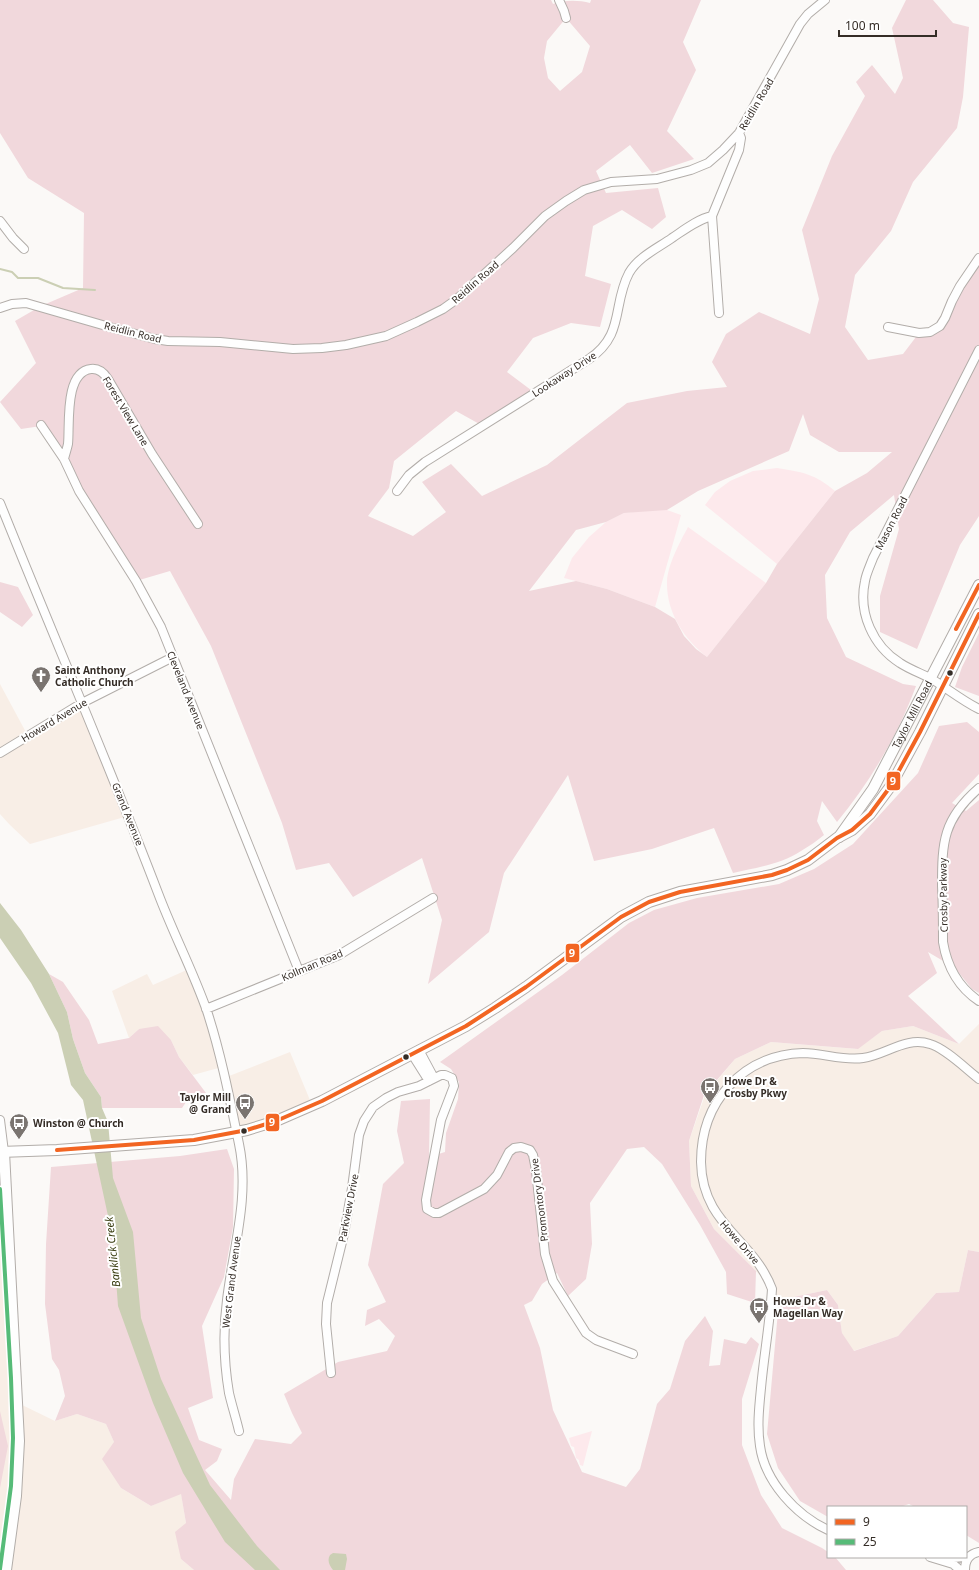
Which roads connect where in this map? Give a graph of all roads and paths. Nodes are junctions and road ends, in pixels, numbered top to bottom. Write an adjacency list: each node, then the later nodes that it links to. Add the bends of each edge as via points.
1 (559, 0): 3 (street)
2 (825, 0): 4 (street, Reidlin Road, via 800,24)
3 (566, 18)
4 (739, 133): 5 (street, via 739,150); 9 (street, Reidlin Road, via 708,163 692,170 657,180 611,182 584,190 545,216 513,248 443,309 372,340 322,348 294,349 155,339 26,303)
5 (712, 216): 10 (street); 15 (street, Lookaway Drive, via 692,225 644,257 629,272 612,335 602,350 425,462 409,475)
6 (0, 220): 7 (street)
7 (24, 249)
8 (979, 258): 11 (street, via 960,286 940,326 930,332 919,333)
9 (0, 308)
10 (719, 313)
11 (888, 327)
12 (979, 350): 21 (street, Mason Road, via 873,558 865,579 864,609 879,644 899,662)
13 (41, 426): 14 (street, Cleveland Avenue)
14 (64, 459): 17 (street, Forest View Lane, via 68,445 70,400 74,383 84,371 95,368 108,379 152,454); 20 (street, Cleveland Avenue, via 79,491 145,595)
15 (397, 491)
16 (0, 503): 23 (street, Grand Avenue)
17 (198, 524)
18 (979, 585): 21 (main road, Taylor Mill Road)
19 (979, 614): 22 (main road, Taylor Mill Road)
20 (173, 657): 23 (street, Howard Avenue); 29 (street, Cleveland Avenue)
21 (931, 679): 22 (street, Mason Road); 27 (main road, Taylor Mill Road, via 874,789)
22 (942, 687): 24 (street, Mason Road); 27 (main road, Taylor Mill Road, via 890,787 870,814 852,830)
23 (82, 703): 25 (street, Howard Avenue); 31 (street, Grand Avenue)
24 (979, 709)
25 (0, 753)
26 (979, 788): 30 (street, Crosby Parkway, via 955,814 947,831 942,854 945,955 966,991)
27 (837, 838): 32 (main road, Taylor Mill Road, via 808,860 787,870 756,879 680,892 649,902 621,917 495,1008)
28 (434, 898): 29 (street, Kollman Road, via 339,955)
29 (299, 971): 31 (street, Kollman Road)
30 (979, 1001)
31 (206, 1009): 36 (street, Grand Avenue, via 216,1040)
32 (415, 1052): 34 (street); 36 (main road, Taylor Mill Road, via 293,1114)
33 (979, 1079): 41 (street, Howe Drive, via 937,1046 923,1042 908,1043 862,1058 805,1053 781,1055 743,1072 732,1082 715,1104 705,1130 701,1161 708,1198 724,1225 767,1274 772,1289 758,1423 762,1454 771,1477 791,1504 815,1524)
34 (431, 1080): 38 (street, Promontory Drive, via 441,1075 448,1076 452,1078 454,1086 441,1120 426,1200 427,1209 439,1213 484,1189 497,1175 509,1152 521,1147 530,1150 534,1155 545,1254 553,1281 586,1333 596,1340); 39 (street, Parkview Drive, via 381,1101 368,1112 364,1121 344,1234 327,1303 326,1324)
35 (0, 1120): 37 (street)
36 (236, 1132): 37 (main road, Taylor Mill Road, via 194,1140); 40 (street, West Grand Avenue, via 243,1184 225,1331 229,1392)
37 (2, 1152): 48 (main road, via 20,1441)
38 (633, 1354)
39 (331, 1373)
40 (239, 1431)
41 (827, 1530)
42 (979, 1552): 43 (street)
43 (967, 1556)
44 (934, 1558): 47 (street)
45 (954, 1558): 47 (street)
46 (966, 1558): 50 (street)
47 (941, 1560): 49 (street, via 953,1564)
48 (6, 1570)
49 (960, 1570)
50 (965, 1570)

